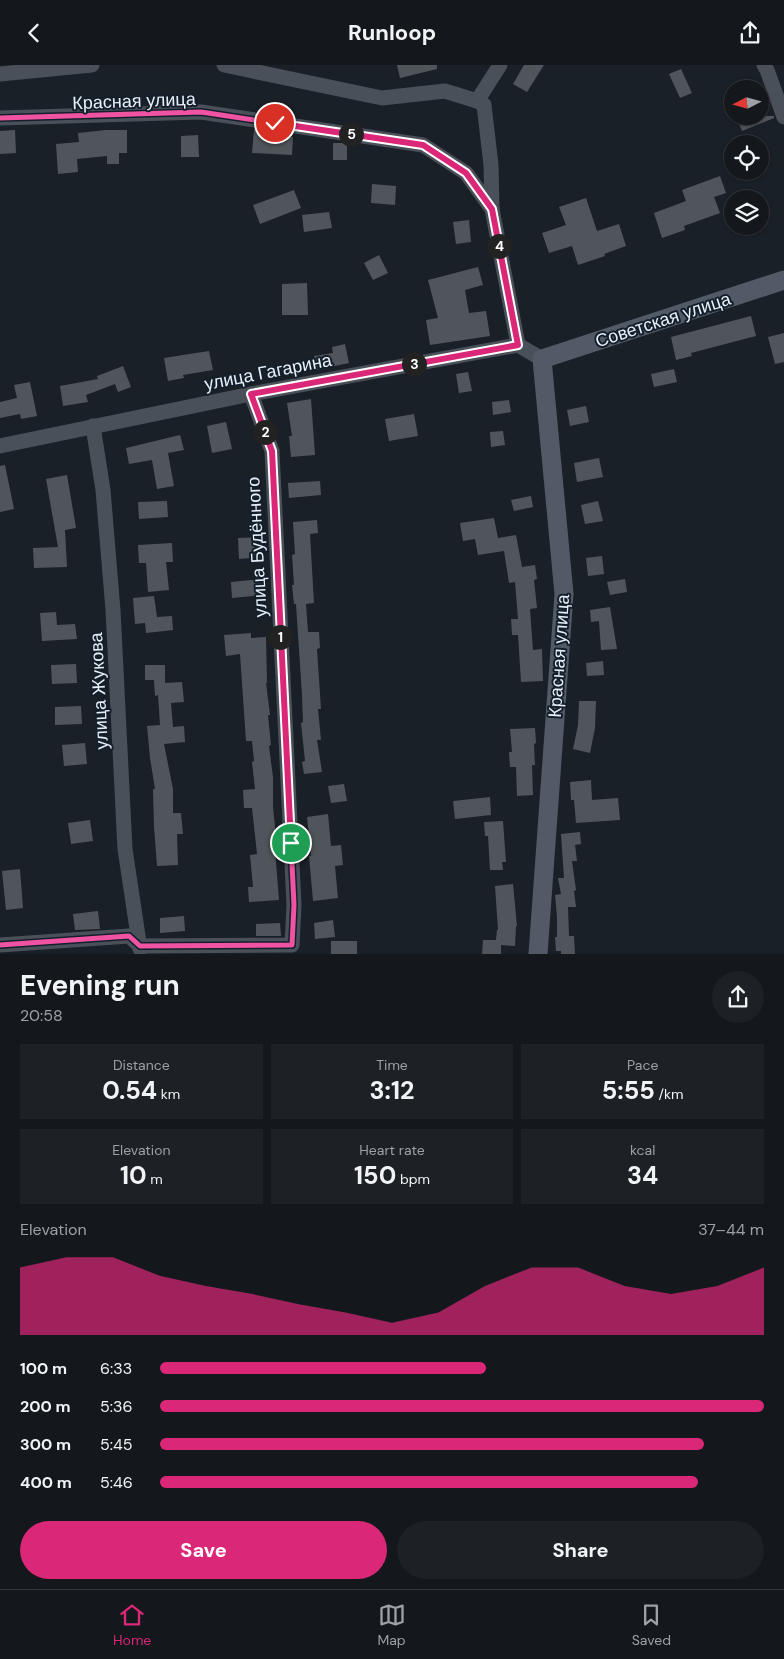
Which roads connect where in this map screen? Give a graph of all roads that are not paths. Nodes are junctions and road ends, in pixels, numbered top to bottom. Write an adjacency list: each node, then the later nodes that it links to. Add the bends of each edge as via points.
1 (92, 65): 5 (street)
2 (224, 65): 6 (street, via 382,98 445,91)
3 (500, 65): 6 (street)
4 (764, 65): 7 (street)
5 (0, 74)
6 (477, 101): 9 (street, via 484,105)
7 (784, 117)
8 (0, 118): 9 (street, Красная улица, via 201,112 423,145 466,173)
9 (492, 209): 11 (street, Красная улица)
10 (784, 281): 12 (main road, Советская улица)
11 (518, 345): 12 (street); 13 (street, улица Гагарина)
12 (542, 359): 18 (main road, Красная улица, via 564,594)
13 (251, 394): 14 (street, улица Гагарина); 17 (street, улица Будённого, via 272,451 294,905 292,945)
14 (93, 426): 15 (street, улица Гагарина); 17 (street, улица Жукова, via 103,490 113,610 126,849)
15 (0, 446)
16 (0, 945): 17 (street, улица Будённого, via 129,936)
17 (140, 950)
18 (538, 954)

